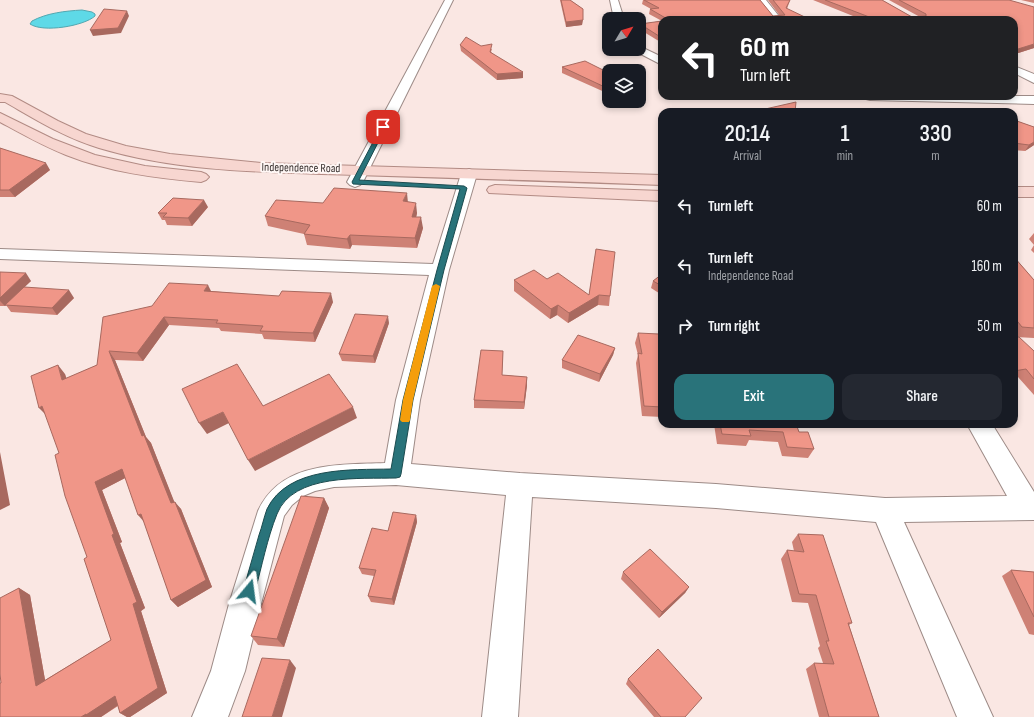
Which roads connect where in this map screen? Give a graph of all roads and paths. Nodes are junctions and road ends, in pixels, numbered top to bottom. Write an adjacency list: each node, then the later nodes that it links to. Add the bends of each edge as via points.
1 (449, 0): 14 (street)
2 (614, 0): 4 (street)
3 (760, 0): 5 (street)
4 (617, 12)
5 (774, 16)
6 (646, 53): 7 (street)
7 (658, 60)
8 (1018, 71): 9 (street)
9 (1034, 79)
10 (0, 98): 14 (main road, Independence Road, via 80,136 111,147 199,163)
11 (1018, 100): 12 (street)
12 (1034, 100)
13 (2, 118): 14 (main road, Independence Road, via 54,145 85,157 146,171 245,180)
14 (358, 176): 16 (main road, Independence Road)
15 (658, 180): 16 (main road, Independence Road)
16 (466, 181): 19 (main road, Independence Road, via 544,192); 23 (street)
17 (1018, 192): 18 (main road)
18 (1034, 192)
19 (658, 196)
20 (1018, 206): 21 (main road)
21 (1034, 206)
22 (0, 254): 23 (street)
23 (440, 270): 25 (street, via 408,400)
24 (981, 428): 27 (street)
25 (396, 474): 26 (street); 29 (street, via 334,476 319,479 294,488 282,497 272,511 228,671)
26 (520, 485): 28 (street, via 716,496); 30 (street)
27 (1031, 508): 28 (street)
28 (886, 510): 31 (street)
29 (210, 717)
30 (500, 717)
31 (975, 717)

